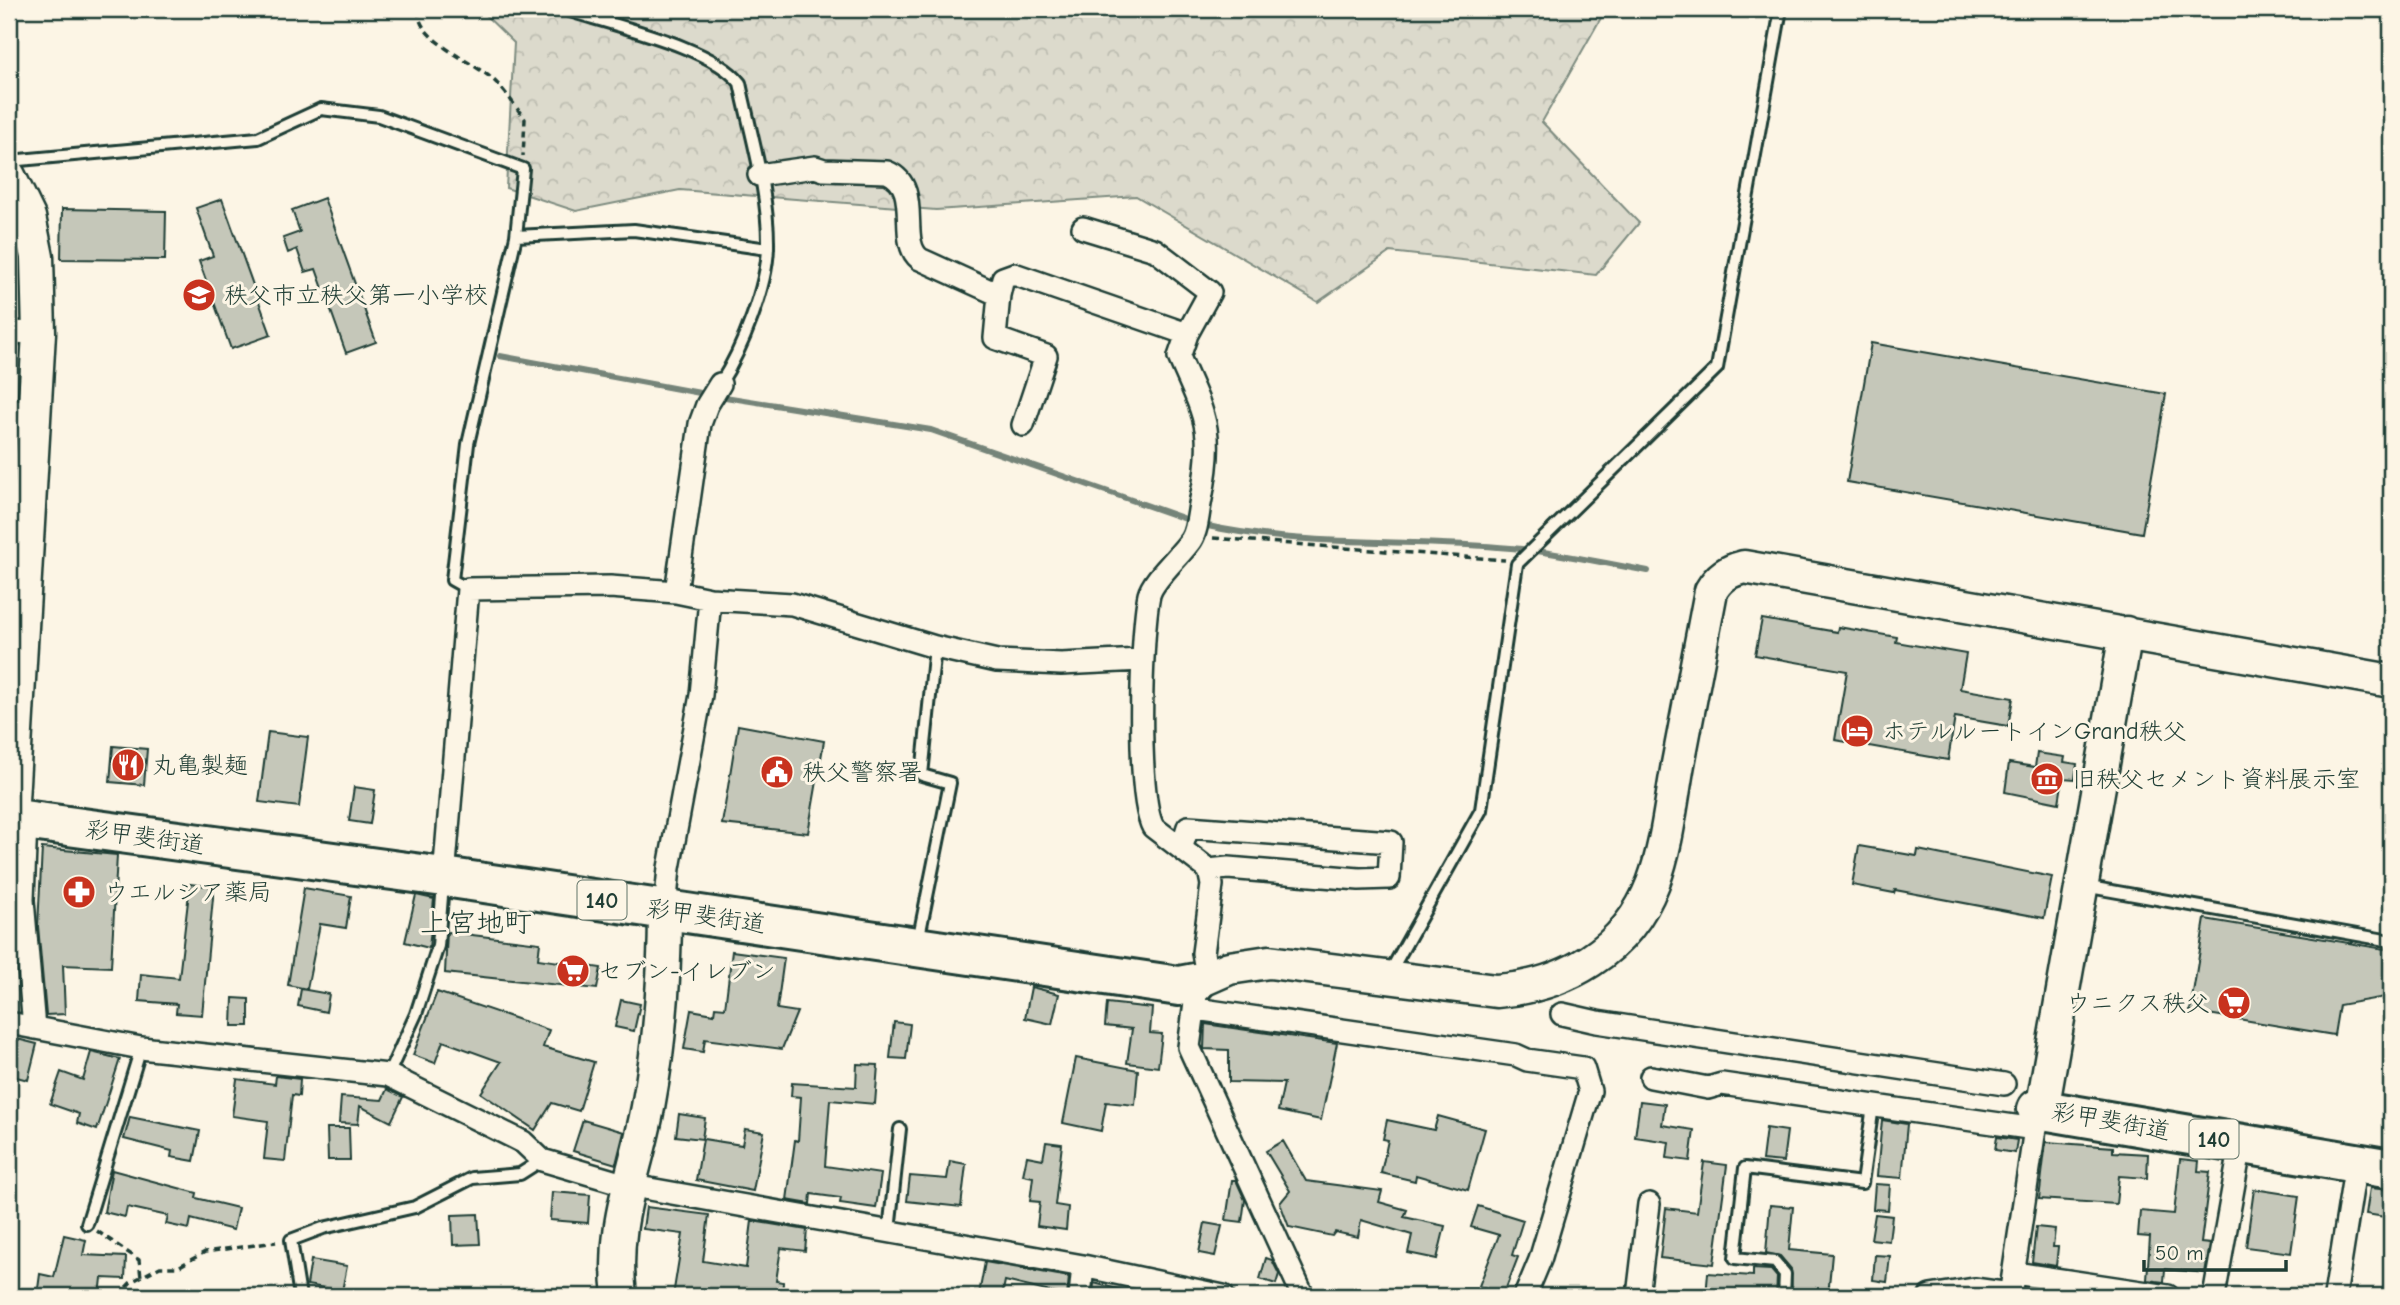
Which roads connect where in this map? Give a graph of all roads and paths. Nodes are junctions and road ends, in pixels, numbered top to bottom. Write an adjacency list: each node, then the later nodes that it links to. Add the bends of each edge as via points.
1 (419, 9): 5 (path, via 429,36 492,78 524,119)
2 (564, 9): 6 (lane, via 705,56 731,70 740,83)
3 (1781, 9): 18 (lane, via 1717,368)
4 (9, 161): 5 (lane, via 258,138 321,109 379,116)
5 (523, 169): 9 (lane)
6 (759, 175): 10 (lane); 11 (street, via 815,167 896,176 905,191 915,256)
7 (9, 177): 12 (street, via 29,218 37,257)
8 (1083, 228): 13 (street, via 1155,250 1210,292)
9 (516, 236): 10 (lane, via 634,230); 19 (lane, via 468,444 452,580)
10 (768, 249): 14 (lane, via 741,342)
11 (999, 295): 13 (street, via 1003,278 1014,274); 16 (street, via 995,338 1046,356)
12 (24, 333): 15 (street)
13 (1187, 334): 17 (street, via 1179,357 1209,434 1209,459)
14 (720, 384): 20 (street, via 700,424)
15 (21, 405): 21 (street)
16 (1023, 425)
17 (1193, 536): 18 (path, via 1496,557); 25 (street, via 1150,592)
18 (1517, 564): 35 (lane, via 1481,810)
19 (468, 589): 20 (street, via 610,587); 30 (street)
20 (676, 592): 22 (street)
21 (15, 597): 27 (street)
22 (710, 599): 24 (street, via 792,604); 32 (street, via 701,695)
23 (2126, 633): 26 (street); 31 (street); 35 (street, via 1744,567 1731,570 1717,579 1710,591 1653,885 1620,936 1575,972 1525,989 1467,989)
24 (935, 648): 25 (street, via 997,661); 34 (lane, via 922,775 950,783)
25 (1141, 660): 28 (street, via 1149,819 1159,832)
26 (2391, 681)
27 (15, 819): 30 (highway, 彩甲斐街道 / 140); 39 (street)
28 (1182, 846): 29 (street); 29 (street, via 1188,827 1391,842 1389,878)
29 (1209, 870): 36 (street, via 1212,885)
30 (444, 877): 32 (highway, 彩甲斐街道 / 140); 41 (lane, via 438,946 416,1014)
31 (2082, 886): 33 (lane); 45 (street)
32 (665, 909): 34 (highway, 彩甲斐街道 / 140); 50 (street, via 655,1072)
33 (2391, 941)
34 (917, 947): 36 (highway, 彩甲斐街道 / 140)
35 (1387, 979): 36 (street, via 1269,962 1229,968)
36 (1199, 990): 63 (street, via 1189,1047); 64 (street, via 1583,1068 1590,1091)
37 (1562, 1014): 43 (street)
38 (9, 1023): 39 (street)
39 (34, 1028): 40 (street)
40 (141, 1048): 41 (street); 52 (lane)
41 (388, 1074): 48 (street, via 523,1142)
42 (1651, 1077): 44 (street)
43 (2004, 1084)
44 (1872, 1106): 45 (street); 66 (lane, via 1862,1183 1745,1168 1735,1258 1775,1262 1785,1274)
45 (2038, 1116): 47 (highway, 彩甲斐街道 / 140); 57 (street)
46 (900, 1129): 53 (lane)
47 (2241, 1144): 49 (highway, 彩甲斐街道 / 140); 69 (street)
48 (542, 1160): 50 (street); 54 (lane, via 520,1174 472,1178 415,1207 323,1228)
49 (2374, 1166): 70 (street)
50 (627, 1185): 53 (street); 60 (street, via 617,1246)
51 (1649, 1204): 65 (street)
52 (87, 1224): 56 (path, via 139,1260)
53 (889, 1231): 55 (street)
54 (292, 1240): 56 (path, via 205,1252 178,1267 160,1267); 59 (lane)
55 (1083, 1266): 61 (street); 62 (street)
56 (141, 1277): 58 (path)
57 (2012, 1288): 67 (street); 68 (street)
58 (118, 1296)
59 (300, 1296)
60 (620, 1296)
61 (1080, 1296)
62 (1223, 1296)
63 (1303, 1296)
64 (1525, 1296)
65 (1638, 1296)
66 (1784, 1296)
67 (1930, 1296)
68 (2168, 1296)
69 (2214, 1296)
70 (2334, 1296)

